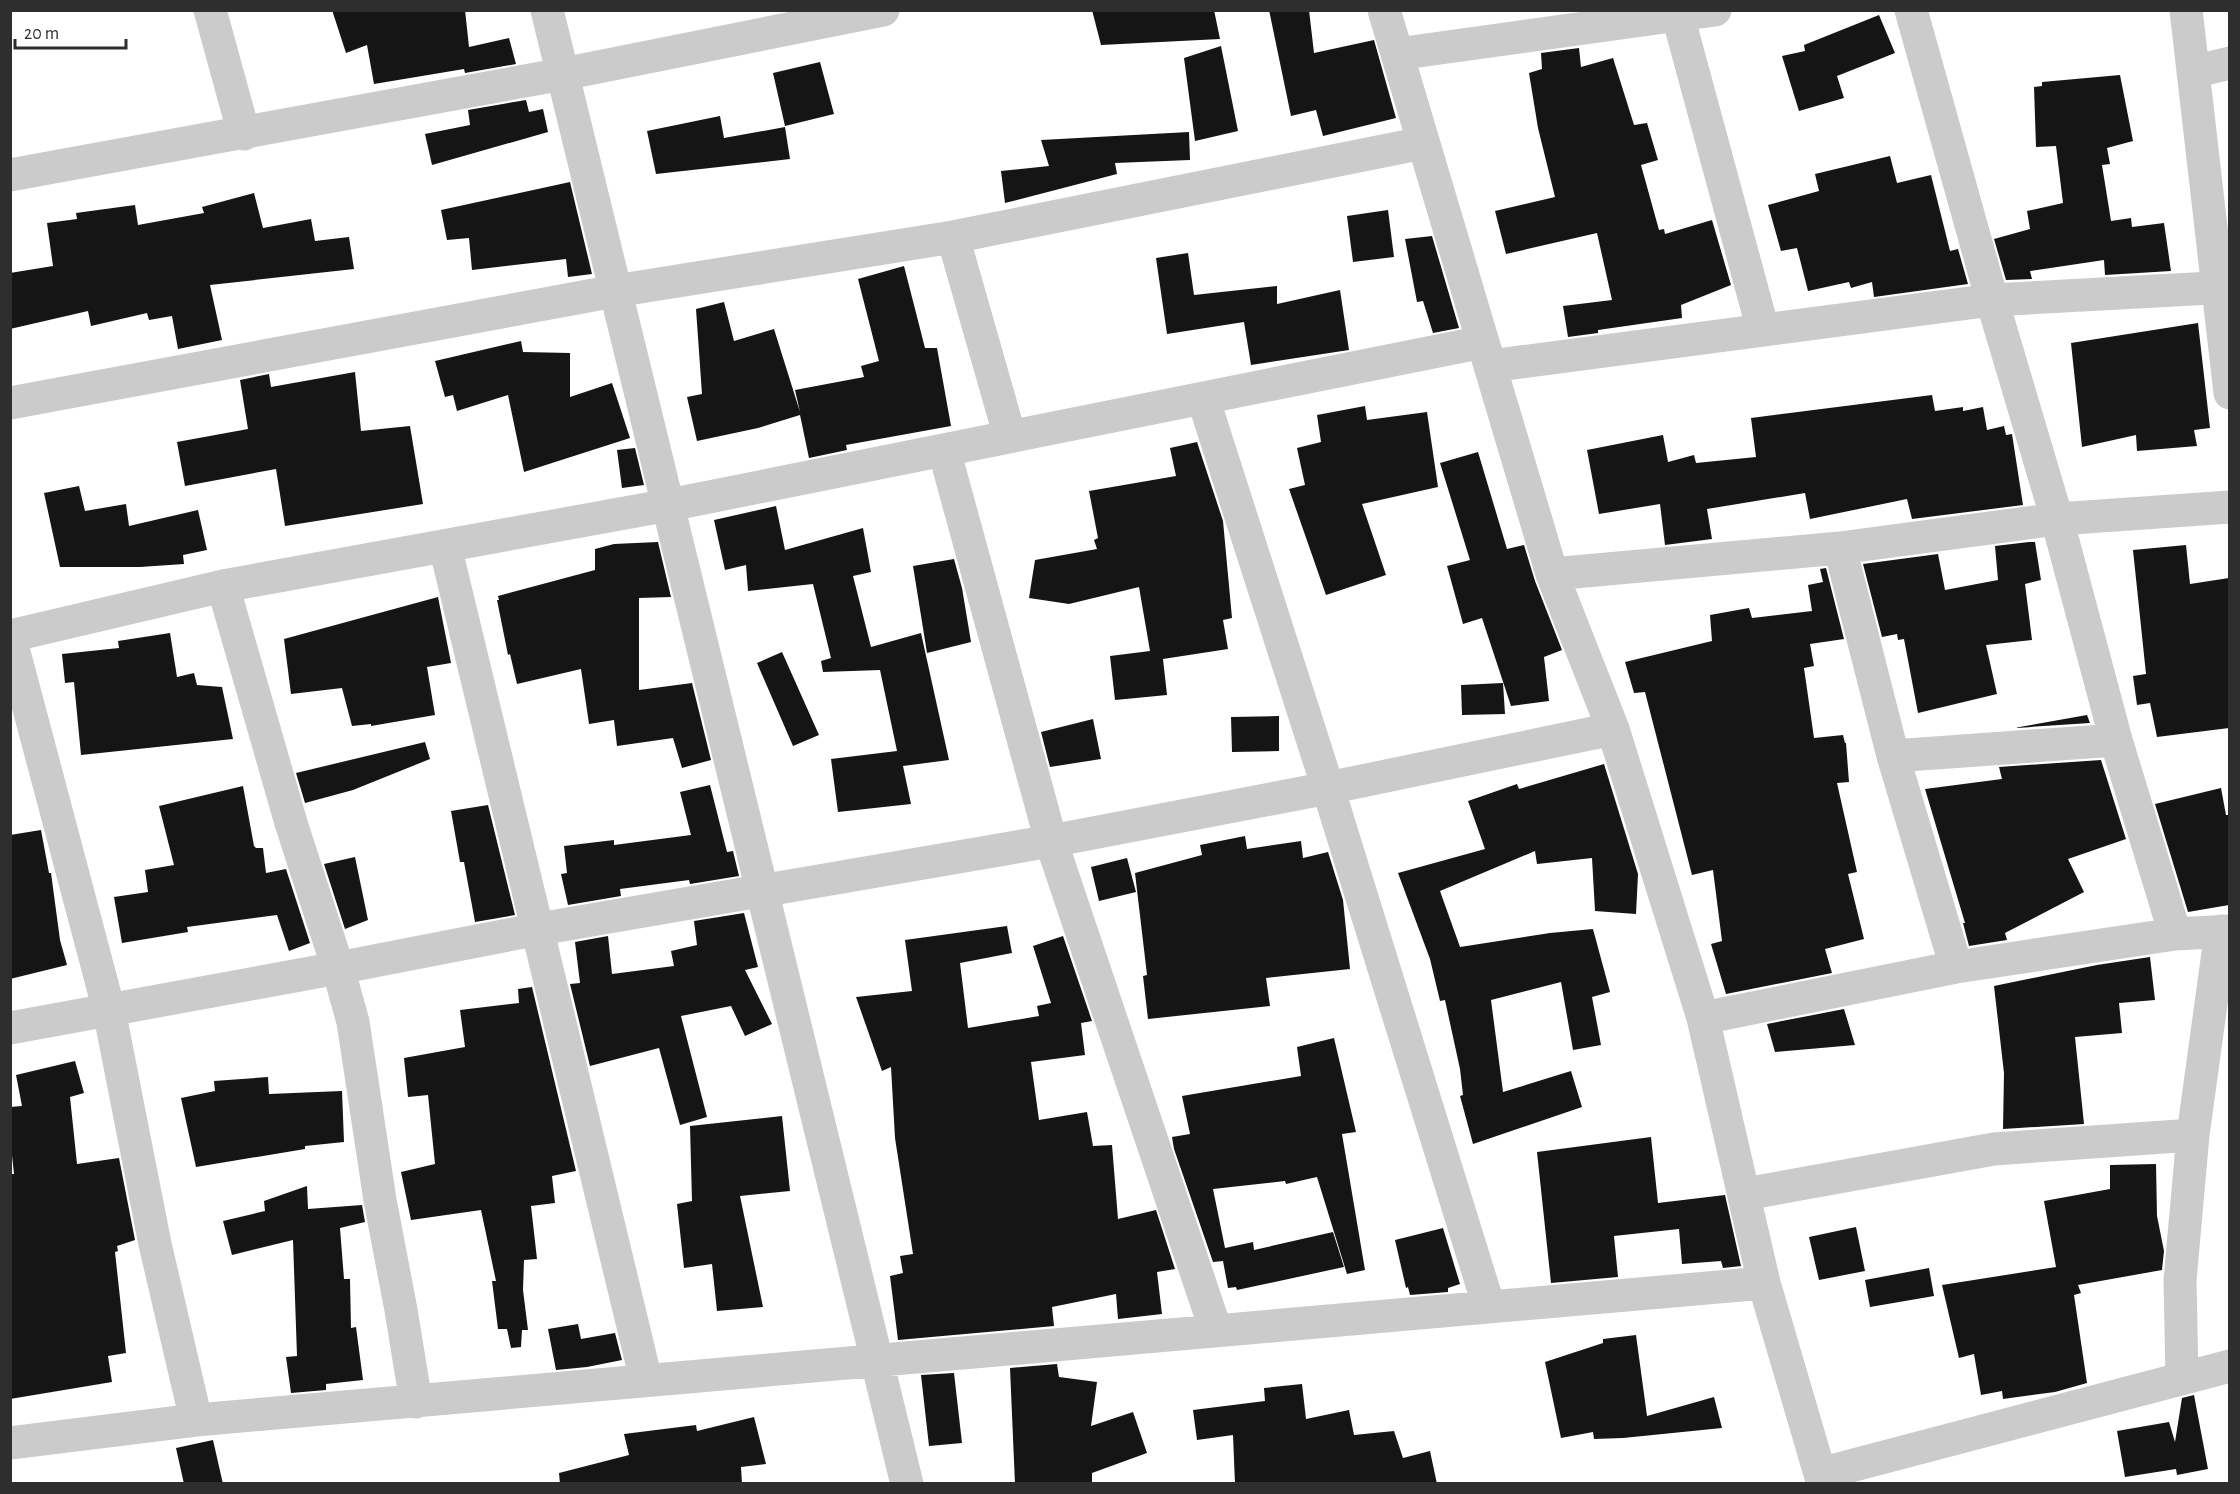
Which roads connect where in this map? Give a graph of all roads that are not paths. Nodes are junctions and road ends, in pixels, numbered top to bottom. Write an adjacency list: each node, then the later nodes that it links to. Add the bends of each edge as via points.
1 (210, 10): 13 (street)
2 (547, 10): 12 (street)
3 (883, 10): 12 (street)
4 (1384, 10): 9 (street)
5 (1715, 10): 8 (street)
6 (1911, 10): 19 (street)
7 (2186, 10): 11 (street)
8 (1678, 16): 9 (street); 20 (street)
9 (1397, 54): 14 (street)
10 (2229, 63): 11 (street)
11 (2193, 72): 17 (street)
12 (563, 74): 13 (street); 18 (street)
13 (244, 134): 15 (street)
14 (1423, 143): 16 (street); 21 (street)
15 (10, 175)
16 (953, 237): 18 (street); 25 (street)
17 (2224, 288): 19 (street); 22 (street)
18 (615, 291): 24 (street); 27 (street)
19 (1992, 300): 20 (street); 29 (street)
20 (1763, 330): 21 (street)
21 (1486, 354): 23 (street); 32 (street)
22 (2229, 393)
23 (1203, 398): 25 (street); 38 (street)
24 (10, 403)
25 (1010, 437): 26 (street)
26 (944, 450): 27 (street); 39 (street)
27 (669, 505): 30 (street); 40 (street)
28 (2229, 507): 29 (street)
29 (2057, 519): 31 (street); 36 (street)
30 (445, 546): 33 (street); 41 (street)
31 (1840, 548): 32 (street); 37 (street)
32 (1552, 574): 35 (street)
33 (223, 586): 34 (street); 45 (street, via 291,823)
34 (10, 637): 46 (street)
35 (1613, 729): 38 (street); 47 (street)
36 (2116, 740): 37 (street); 43 (street)
37 (1893, 756): 44 (street)
38 (1328, 788): 39 (street); 52 (street)
39 (1051, 842): 40 (street); 53 (street)
40 (763, 891): 41 (street); 54 (street)
41 (539, 929): 45 (street); 57 (street)
42 (2225, 931): 43 (street); 49 (street)
43 (2175, 934): 44 (street)
44 (1956, 967): 47 (street)
45 (338, 968): 46 (street); 58 (street, via 353,1022)
46 (109, 1010): 48 (street); 59 (street, via 155,1244)
47 (1703, 1018): 50 (street)
48 (10, 1028)
49 (2193, 1135): 50 (street, via 1994,1149); 56 (street, via 2180,1280)
50 (1745, 1194): 51 (street)
51 (1764, 1283): 52 (street); 61 (street)
52 (1489, 1307): 53 (street)
53 (1216, 1331): 54 (street)
54 (879, 1362): 57 (street); 62 (street)
55 (2229, 1366): 56 (street)
56 (2182, 1379): 61 (street)
57 (646, 1380): 58 (street)
58 (416, 1402): 59 (street)
59 (196, 1420): 60 (street)
60 (10, 1443)
61 (1822, 1479)
62 (907, 1484)

